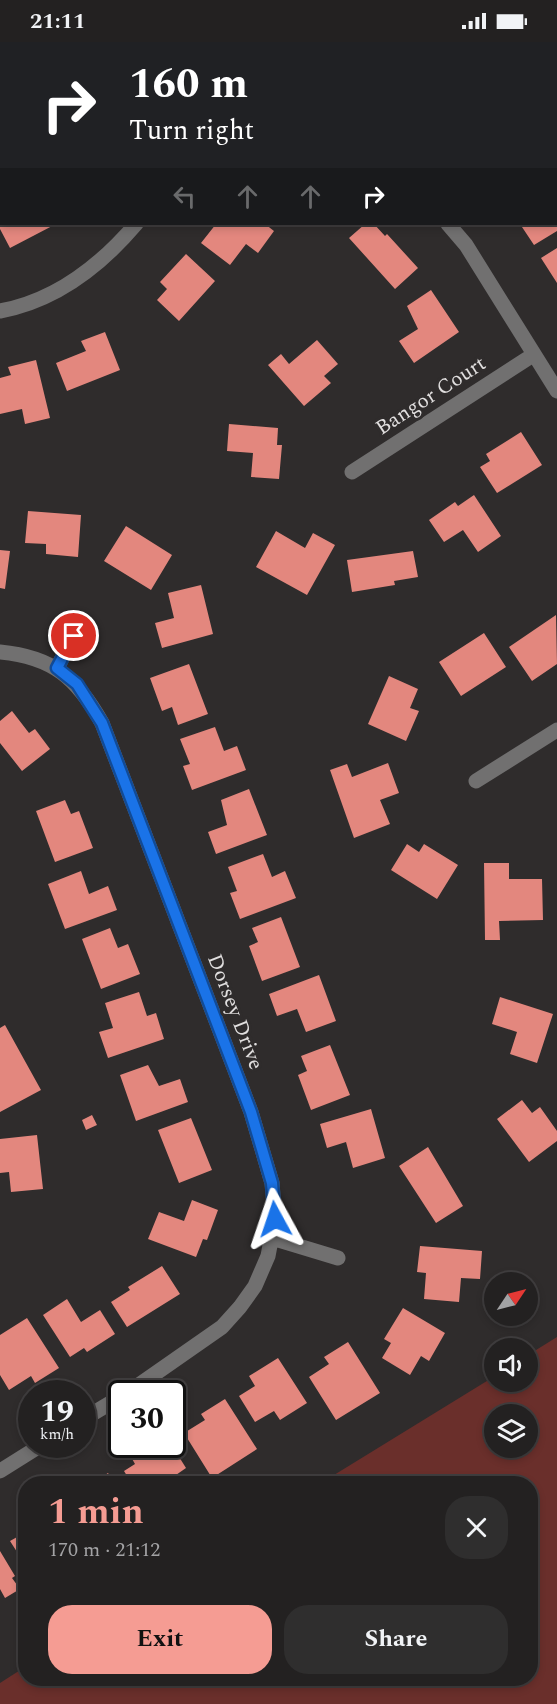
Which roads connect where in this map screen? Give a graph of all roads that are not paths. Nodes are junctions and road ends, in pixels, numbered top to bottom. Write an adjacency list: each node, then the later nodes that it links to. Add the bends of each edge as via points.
1 (135, 225): 3 (street, via 116,248 82,276 46,296)
2 (449, 225): 4 (street, via 466,245)
3 (0, 311)
4 (533, 355): 5 (street); 6 (street, Bangor Court)
5 (557, 391)
6 (352, 472)
7 (74, 636): 9 (street)
8 (0, 652): 9 (street, Dorsey Drive, via 37,659)
9 (57, 668): 12 (street, Dorsey Drive, via 77,684 102,723 247,1101 272,1183)
10 (557, 730): 11 (street)
11 (476, 781)
12 (272, 1238): 13 (street); 14 (street, Dorsey Drive, via 255,1286 222,1326)
13 (338, 1258)
14 (146, 1380)
15 (21, 1458): 16 (street)
16 (0, 1471)

